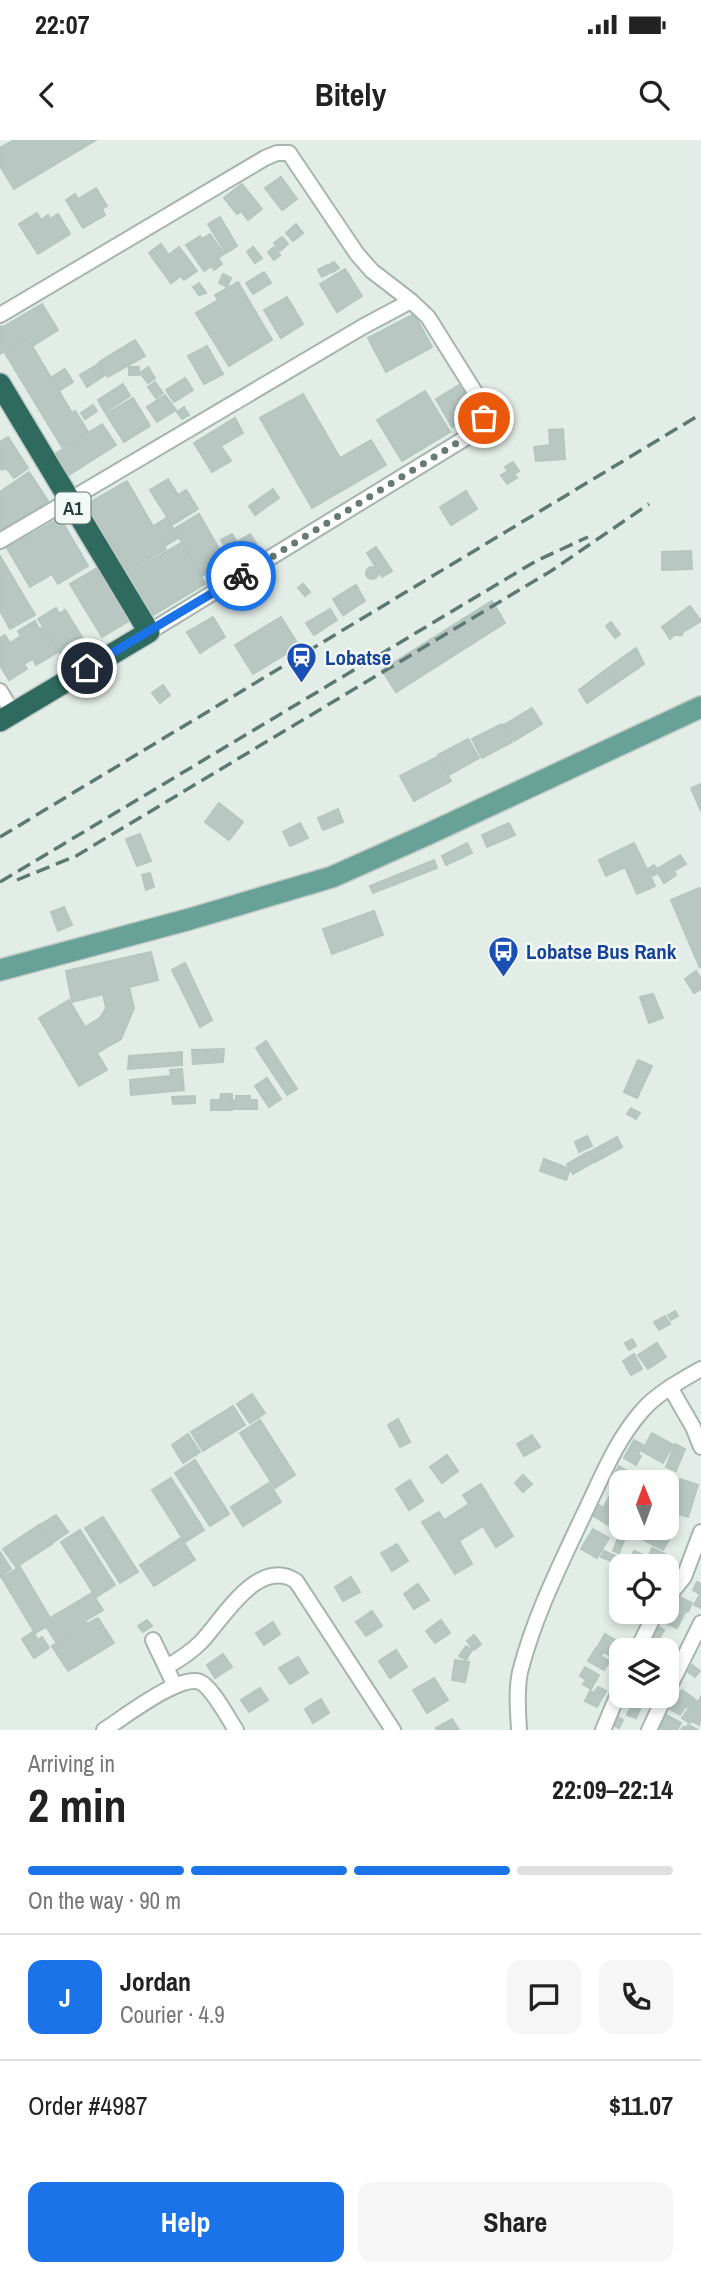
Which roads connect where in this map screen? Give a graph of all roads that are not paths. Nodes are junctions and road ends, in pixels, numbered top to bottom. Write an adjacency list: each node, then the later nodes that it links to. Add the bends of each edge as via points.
1 (411, 301): 2 (street, via 357,254 293,156 283,152 265,158); 4 (street); 6 (street, via 428,317 483,405 484,418 478,430)
2 (0, 315)
3 (0, 384): 4 (highway, A1)
4 (68, 499): 5 (street); 6 (highway, A1)
5 (0, 541)
6 (149, 632): 9 (highway)
7 (0, 691): 9 (street)
8 (701, 707): 10 (main road, via 332,877)
9 (6, 717)
10 (0, 970)
11 (701, 1369): 12 (street)
12 (670, 1387): 13 (street); 26 (street, via 643,1409 626,1431 567,1549 520,1675)
13 (701, 1447)
14 (701, 1532): 15 (street)
15 (679, 1583)
16 (701, 1623): 19 (street)
17 (153, 1640): 18 (street)
18 (166, 1667): 20 (street); 25 (street, via 201,1642 253,1584 286,1574 296,1581)
19 (679, 1668)
20 (175, 1685): 23 (street); 24 (street, via 202,1683)
21 (612, 1708): 27 (street)
22 (659, 1708): 28 (street)
23 (104, 1730)
24 (236, 1730)
25 (393, 1730)
26 (519, 1730)
27 (603, 1730)
28 (649, 1730)

